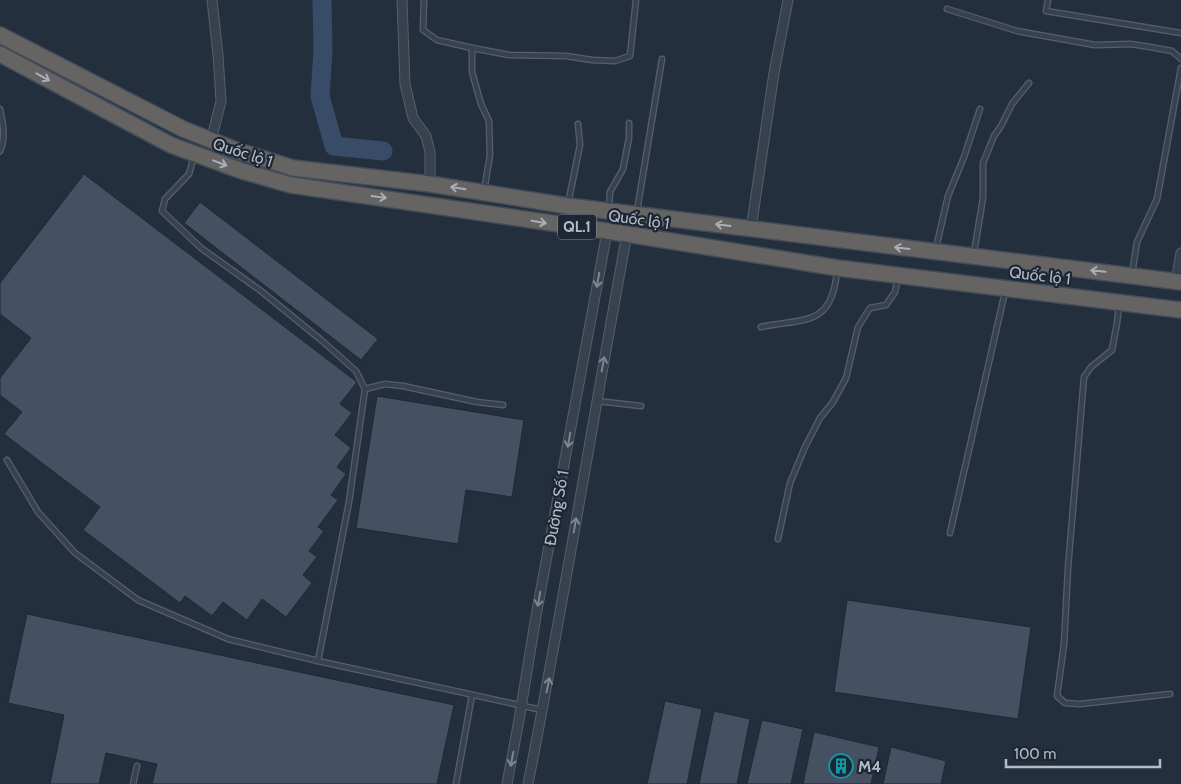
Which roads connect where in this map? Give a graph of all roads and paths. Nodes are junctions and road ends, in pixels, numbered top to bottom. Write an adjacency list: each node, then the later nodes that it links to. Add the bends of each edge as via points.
1 (212, 0): 20 (street, via 220,101)
2 (402, 0): 23 (street, via 405,84 413,118 426,136 430,152)
3 (424, 0): 10 (lane, via 423,30 437,40)
4 (636, 0): 10 (lane, via 630,56 615,61 509,54)
5 (788, 0): 28 (street)
6 (1048, 0): 8 (lane, via 1046,11)
7 (947, 9): 13 (lane, via 1017,31 1095,45 1150,47 1172,51)
8 (1181, 33)
9 (0, 35): 20 (highway, Quốc lộ 1 / QL.1)
10 (472, 48): 24 (lane, via 472,72 489,121 490,155)
11 (1, 58): 22 (highway, Quốc lộ 1 / QL.1, one-way to 22)
12 (662, 59): 27 (lane)
13 (1181, 59)
14 (1181, 68): 36 (lane, via 1157,199 1138,242)
15 (1029, 84): 33 (lane, via 1012,104 983,163 983,198)
16 (0, 109): 21 (lane, via 3,127)
17 (980, 109): 31 (lane, via 948,196)
18 (629, 123): 26 (lane, via 623,169 610,192)
19 (578, 124): 25 (lane, via 580,145)
20 (211, 141): 23 (highway, Quốc lộ 1 / QL.1, via 293,168)
21 (0, 151)
22 (195, 154): 29 (highway, Quốc lộ 1 / QL.1, one-way to 29, via 242,172 291,185); 42 (lane, via 189,174 165,199 162,211 201,248 320,339 356,371)
23 (430, 184): 24 (highway, Quốc lộ 1 / QL.1, one-way to 23)
24 (483, 192): 25 (highway, Quốc lộ 1 / QL.1)
25 (568, 206): 26 (highway, Quốc lộ 1 / QL.1)
26 (609, 211): 27 (highway, Quốc lộ 1 / QL.1); 29 (highway)
27 (633, 214): 28 (highway, Quốc lộ 1 / QL.1, one-way to 27); 30 (highway)
28 (751, 229): 31 (highway, Quốc lộ 1 / QL.1, one-way to 28)
29 (607, 232): 30 (highway, Quốc lộ 1 / QL.1); 52 (street, Đường Số 1, one-way to 52)
30 (627, 234): 34 (highway, Quốc lộ 1 / QL.1); 43 (street, Đường Số 1, one-way to 30)
31 (935, 252): 33 (highway, Quốc lộ 1 / QL.1)
32 (1181, 253): 37 (street)
33 (974, 257): 36 (highway, Quốc lộ 1 / QL.1, one-way to 33)
34 (838, 268): 35 (highway, Quốc lộ 1 / QL.1); 41 (lane, via 836,287 821,314 808,320)
35 (899, 275): 38 (highway, Quốc lộ 1 / QL.1); 48 (lane, via 896,292 886,305 870,308 858,327 846,378 834,402 820,418 790,483)
36 (1132, 275): 37 (highway, Quốc lộ 1 / QL.1)
37 (1178, 282)
38 (1006, 288): 39 (highway, Quốc lộ 1 / QL.1); 47 (lane)
39 (1119, 302): 40 (highway, Quốc lộ 1 / QL.1); 50 (lane, via 1112,350 1084,377 1064,644 1057,696 1065,703 1080,704)
40 (1181, 310)
41 (761, 327)
42 (365, 389): 44 (lane, via 385,384 403,386); 49 (lane, via 349,502)
43 (596, 401): 45 (lane); 53 (street, Đường Số 1, one-way to 43)
44 (503, 405)
45 (641, 406)
46 (7, 460): 49 (lane, via 38,512 75,553 138,600 228,639)
47 (950, 533)
48 (778, 539)
49 (318, 661): 51 (lane)
50 (1170, 694)
51 (472, 695): 52 (lane); 56 (lane)
52 (521, 706): 53 (lane); 57 (street, Đường Số 1, one-way to 57)
53 (542, 710): 58 (street, Đường Số 1)
54 (137, 766): 55 (lane)
55 (133, 784)
56 (456, 784)
57 (507, 784)
58 (528, 784)

